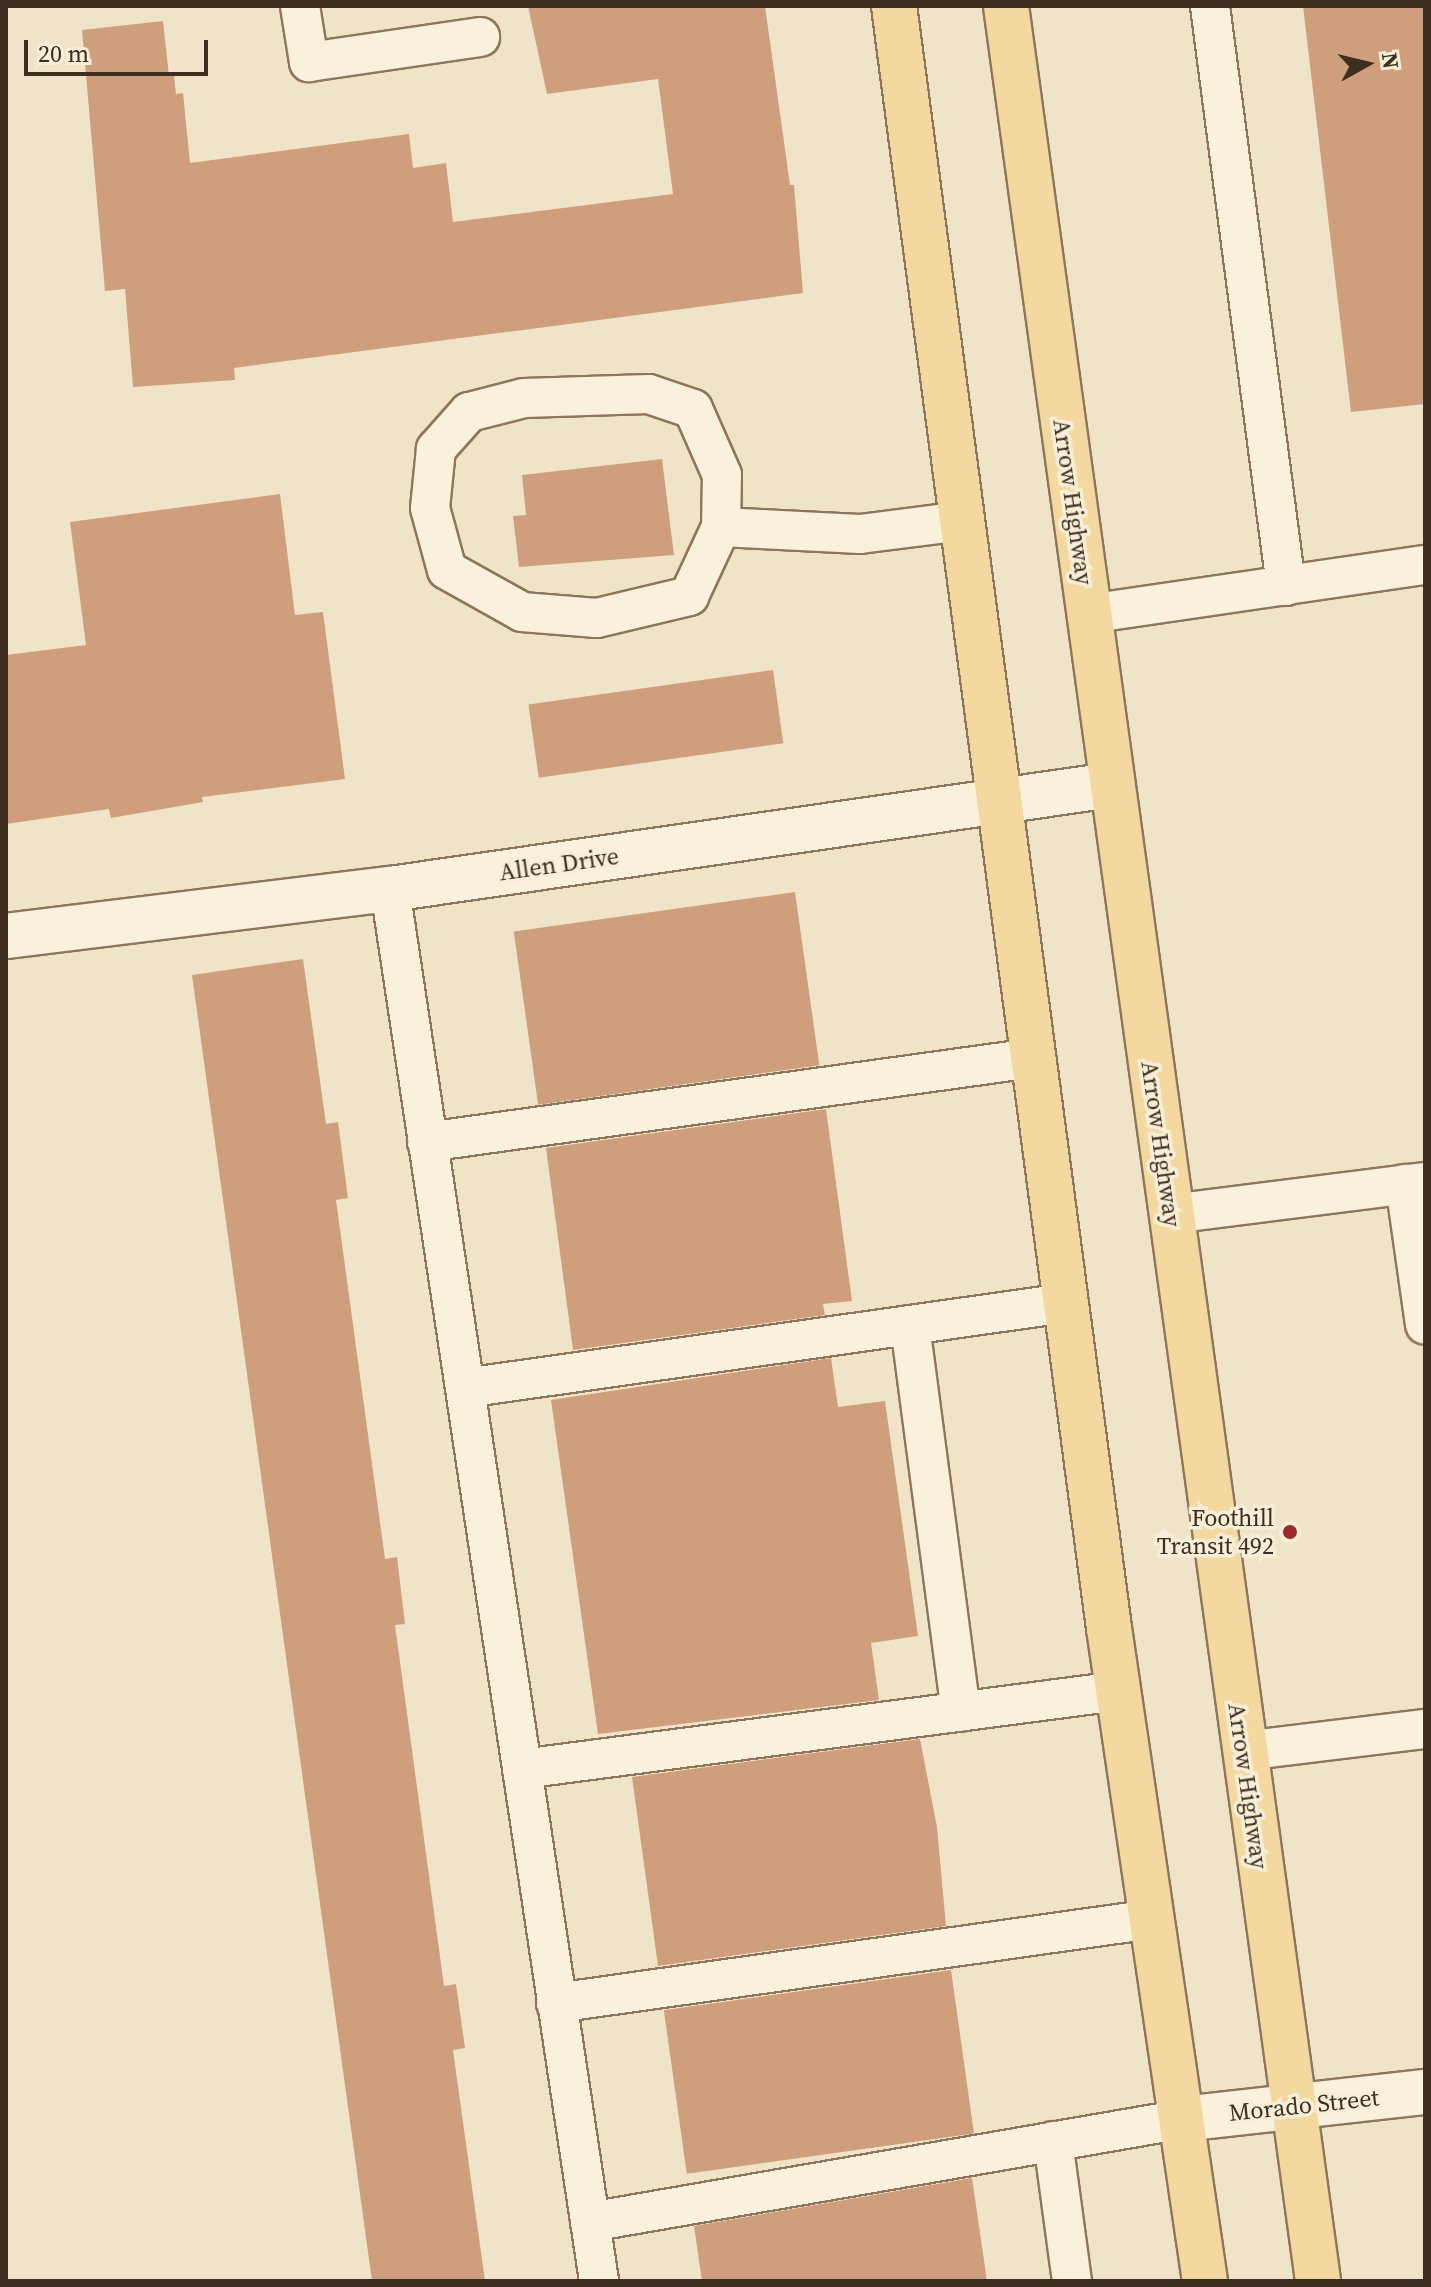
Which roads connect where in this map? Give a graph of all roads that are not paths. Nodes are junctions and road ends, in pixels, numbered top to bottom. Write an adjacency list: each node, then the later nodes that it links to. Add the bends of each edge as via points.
1 (300, 6): 5 (lane, via 309,62)
2 (894, 6): 6 (main road)
3 (1006, 6): 10 (main road, Arrow Highway)
4 (1210, 6): 9 (lane)
5 (480, 37)
6 (961, 521): 7 (lane, via 860,534); 12 (main road)
7 (721, 527): 7 (lane, via 689,596 597,618 522,612 447,570 430,508 436,449 469,412 524,398 649,394 693,409 722,475)
8 (1425, 565): 9 (lane)
9 (1286, 586): 10 (lane)
10 (1088, 614): 11 (main road, Arrow Highway)
11 (1111, 785): 12 (street, Allen Drive); 18 (main road, Arrow Highway)
12 (997, 801): 13 (street, Allen Drive); 15 (main road)
13 (390, 889): 14 (street, Allen Drive); 16 (lane)
14 (6, 936)
15 (1032, 1058): 16 (lane); 19 (main road)
16 (427, 1142): 22 (lane)
17 (1415, 1183): 18 (lane); 21 (lane)
18 (1171, 1214): 26 (main road, Arrow Highway)
19 (1065, 1303): 20 (lane); 23 (main road)
20 (910, 1325): 22 (lane); 24 (lane)
21 (1425, 1325)
22 (465, 1388): 27 (lane)
23 (1118, 1691): 24 (lane); 28 (main road)
24 (961, 1712): 27 (lane)
25 (1425, 1729): 26 (lane)
26 (1243, 1751): 31 (main road, Arrow Highway)
27 (522, 1769): 29 (lane)
28 (1152, 1919): 29 (lane); 32 (main road)
29 (556, 2003): 34 (lane)
30 (1425, 2092): 31 (street, Morado Street)
31 (1292, 2107): 32 (street, Morado Street); 38 (main road, Arrow Highway)
32 (1183, 2119): 33 (lane); 37 (main road)
33 (1053, 2141): 34 (lane); 36 (lane)
34 (590, 2222): 35 (lane)
35 (599, 2281)
36 (1072, 2281)
37 (1205, 2281)
38 (1318, 2281)

